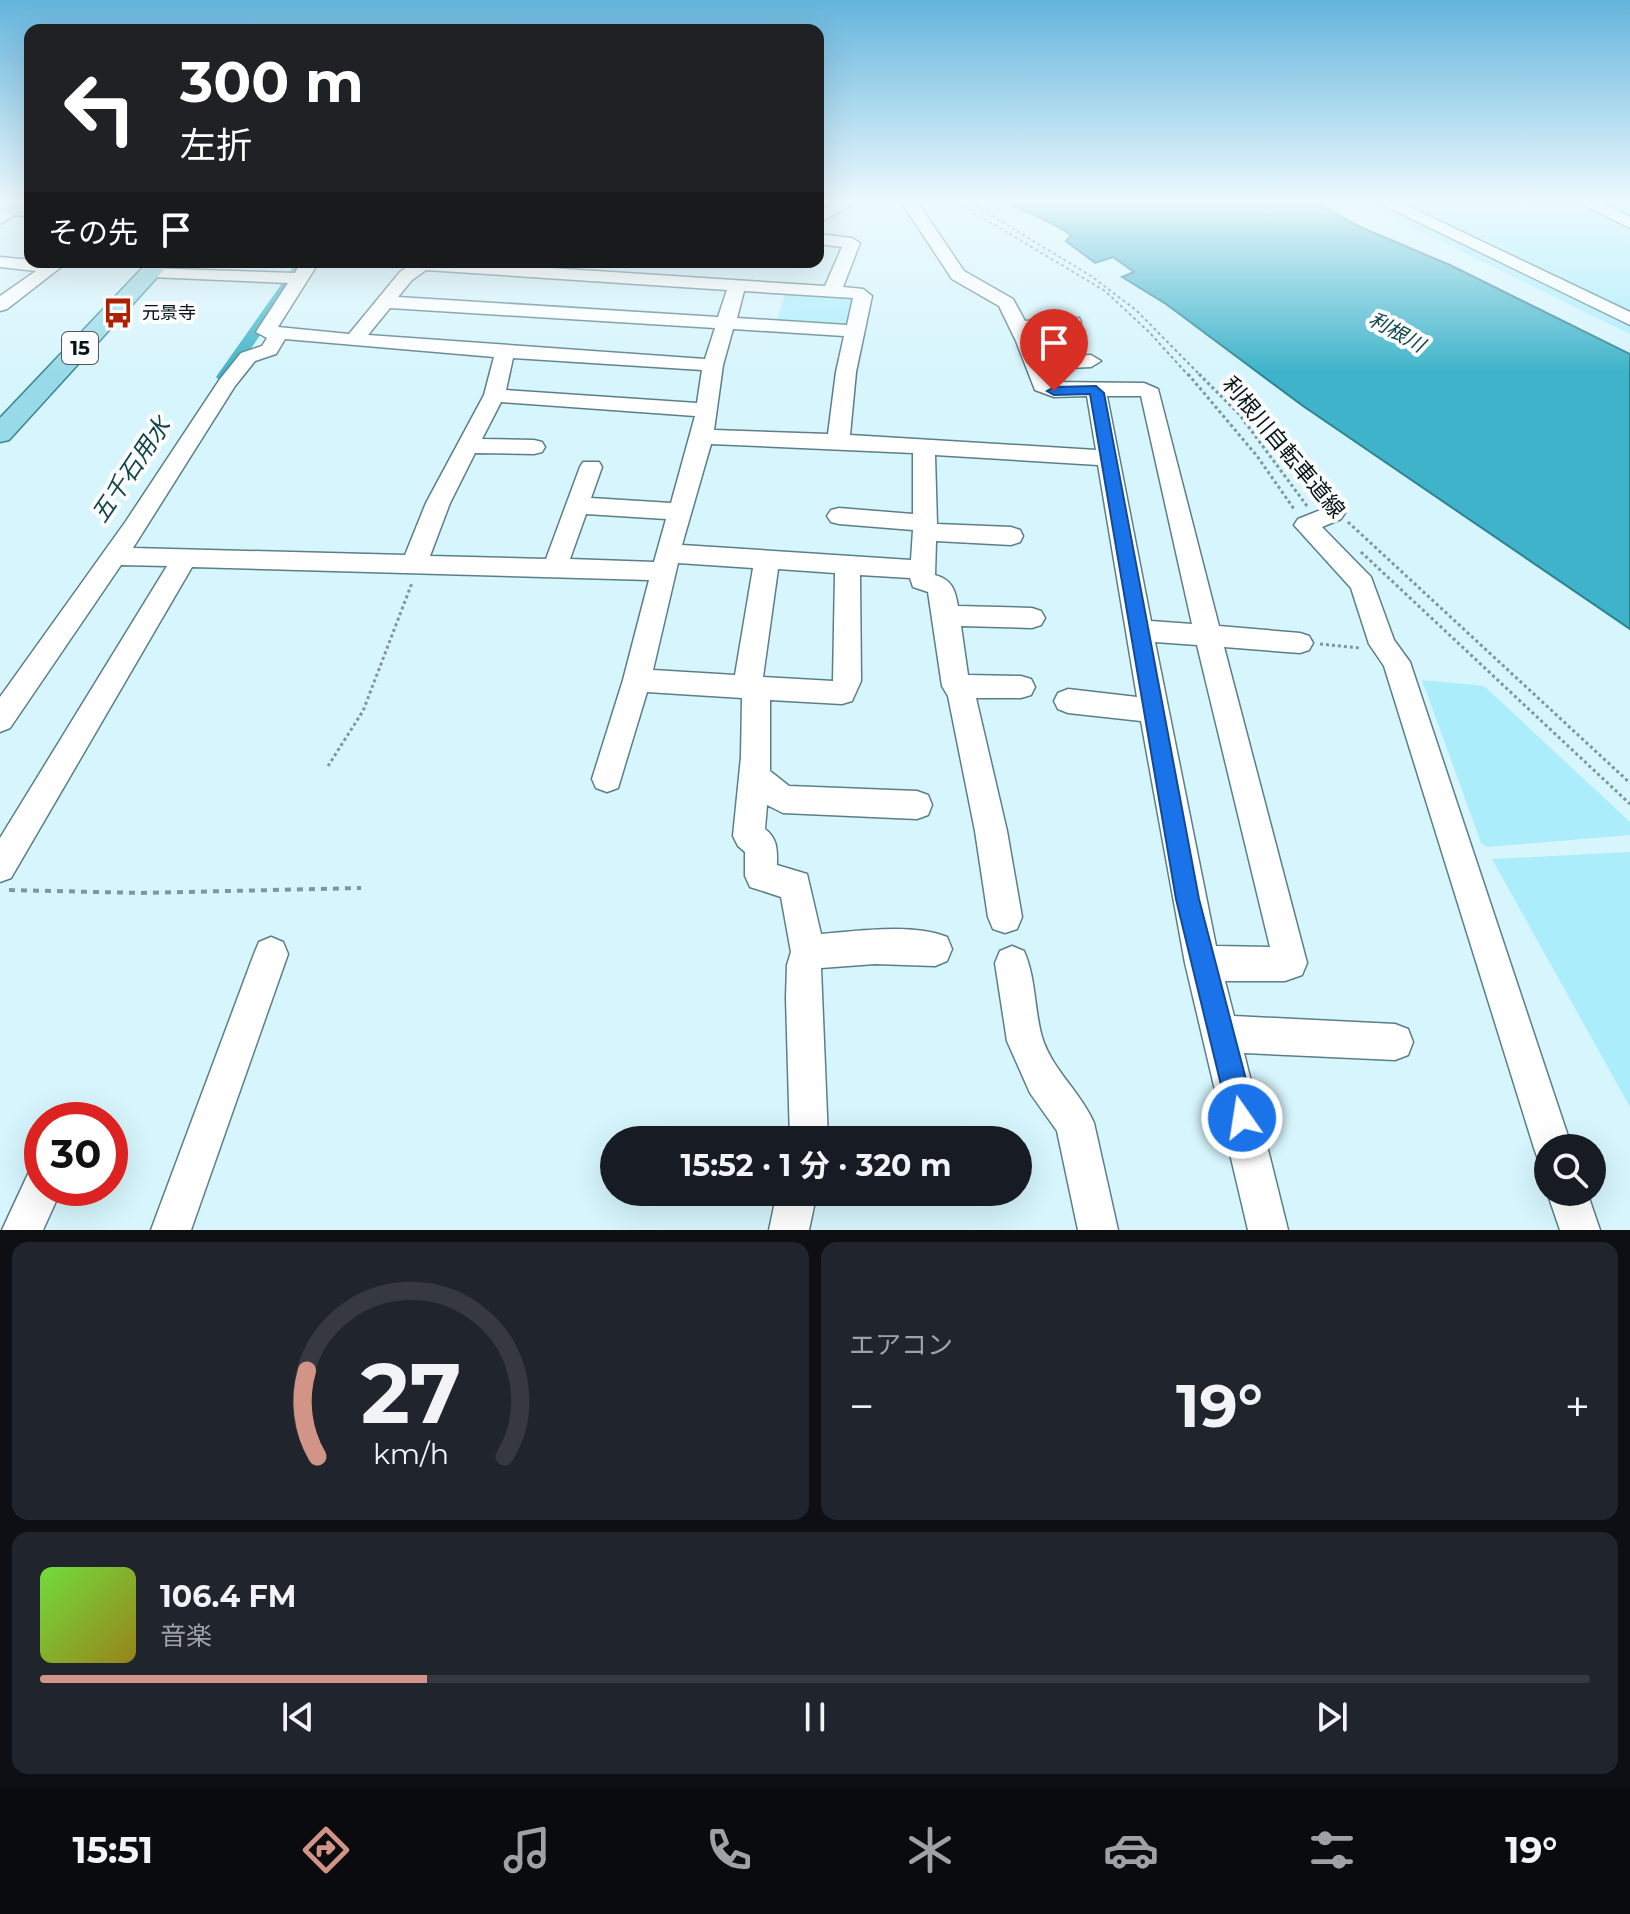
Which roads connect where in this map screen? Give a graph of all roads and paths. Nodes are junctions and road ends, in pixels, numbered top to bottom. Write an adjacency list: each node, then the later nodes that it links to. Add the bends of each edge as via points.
1 (846, 257): 16 (street)
2 (946, 257): 23 (street, via 958,275 1006,303)
3 (1049, 257): 46 (path, via 1124,306)
4 (1060, 257): 46 (path, 利根川自転車道線, via 1136,310 1239,414)
5 (1501, 257): 20 (street)
6 (0, 262): 7 (street)
7 (24, 264)
8 (51, 268): 18 (street)
9 (155, 268): 35 (main road, 15)
10 (205, 268): 14 (street)
11 (414, 268): 17 (street)
12 (487, 268): 13 (street)
13 (494, 269): 15 (street); 19 (street)
14 (304, 270): 25 (street, via 266,329)
15 (737, 286): 16 (street); 22 (street)
16 (832, 291): 24 (street, via 863,296)
17 (386, 302): 19 (street); 26 (street)
18 (0, 305)
19 (471, 306): 22 (street); 27 (street)
20 (1630, 319)
21 (1072, 322): 23 (street)
22 (725, 323): 24 (street); 31 (street)
23 (1019, 327): 30 (street)
24 (857, 331): 37 (street)
25 (278, 335): 26 (street); 50 (street, via 269,350 248,357 227,383)
26 (353, 341): 27 (street)
27 (444, 348): 28 (street)
28 (505, 351): 31 (street); 33 (street)
29 (1091, 361): 30 (street)
30 (1034, 363): 32 (street, via 1048,390)
31 (713, 365): 34 (street)
32 (1096, 390): 41 (street); 61 (street, via 1151,393)
33 (494, 395): 34 (street); 38 (street)
34 (707, 410): 36 (street)
35 (0, 434)
36 (702, 437): 37 (street); 44 (street)
37 (838, 443): 40 (street)
38 (467, 446): 39 (street); 54 (street, via 438,503)
39 (534, 447)
40 (924, 449): 41 (street); 47 (street)
41 (1108, 458): 60 (street)
42 (591, 467): 43 (street)
43 (577, 505): 44 (street); 56 (street)
44 (679, 512): 53 (street)
45 (839, 516): 47 (street)
46 (1319, 519): 63 (street, via 1362,584); 74 (path, via 1349,523 1381,550)
47 (925, 527): 48 (street); 57 (street)
48 (1011, 536)
49 (1358, 549): 75 (path)
50 (115, 556): 51 (street); 70 (street)
51 (184, 559): 54 (street); 77 (street)
52 (767, 560): 53 (street); 55 (street); 67 (street)
53 (666, 562): 56 (street); 64 (street)
54 (416, 564): 56 (street); 71 (path, via 366,703)
55 (848, 567): 57 (street); 67 (street, via 847,681 842,693)
56 (554, 570)
57 (923, 570): 58 (street, via 922,580 943,592)
58 (946, 616): 59 (street); 65 (street)
59 (1032, 618)
60 (1138, 630): 61 (street); 69 (street)
61 (1208, 636): 62 (street); 85 (street, via 1290,963)
62 (1300, 643): 63 (path, via 1370,649)
63 (1382, 644): 89 (street, via 1396,662)
64 (637, 680): 67 (street); 73 (street)
65 (956, 686): 66 (street); 80 (street, via 991,831)
66 (1021, 687)
67 (752, 688): 72 (street)
68 (1068, 701): 69 (street)
69 (1153, 710): 85 (street)
70 (0, 720)
71 (328, 766)
72 (754, 777): 76 (street, via 783,799); 82 (street, via 748,825 749,836 761,845 761,876 795,885)
73 (607, 779)
74 (1630, 783)
75 (1630, 804)
76 (917, 805)
77 (0, 867)
78 (361, 888): 79 (path, via 184,893)
79 (0, 890)
80 (1005, 917)
81 (935, 949): 82 (street)
82 (808, 952): 88 (street, via 804,998)
83 (271, 954): 94 (street)
84 (1012, 963): 96 (street, via 1025,1041 1043,1080 1075,1123)
85 (1202, 963): 86 (street)
86 (1223, 1034): 87 (street); 97 (street)
87 (1395, 1042)
88 (809, 1126)
89 (1548, 1134)
90 (33, 1206): 93 (street)
91 (794, 1206): 95 (street)
92 (1572, 1206): 98 (street)
93 (22, 1230)
94 (171, 1230)
95 (789, 1230)
96 (1098, 1230)
97 (1268, 1230)
98 (1580, 1230)

